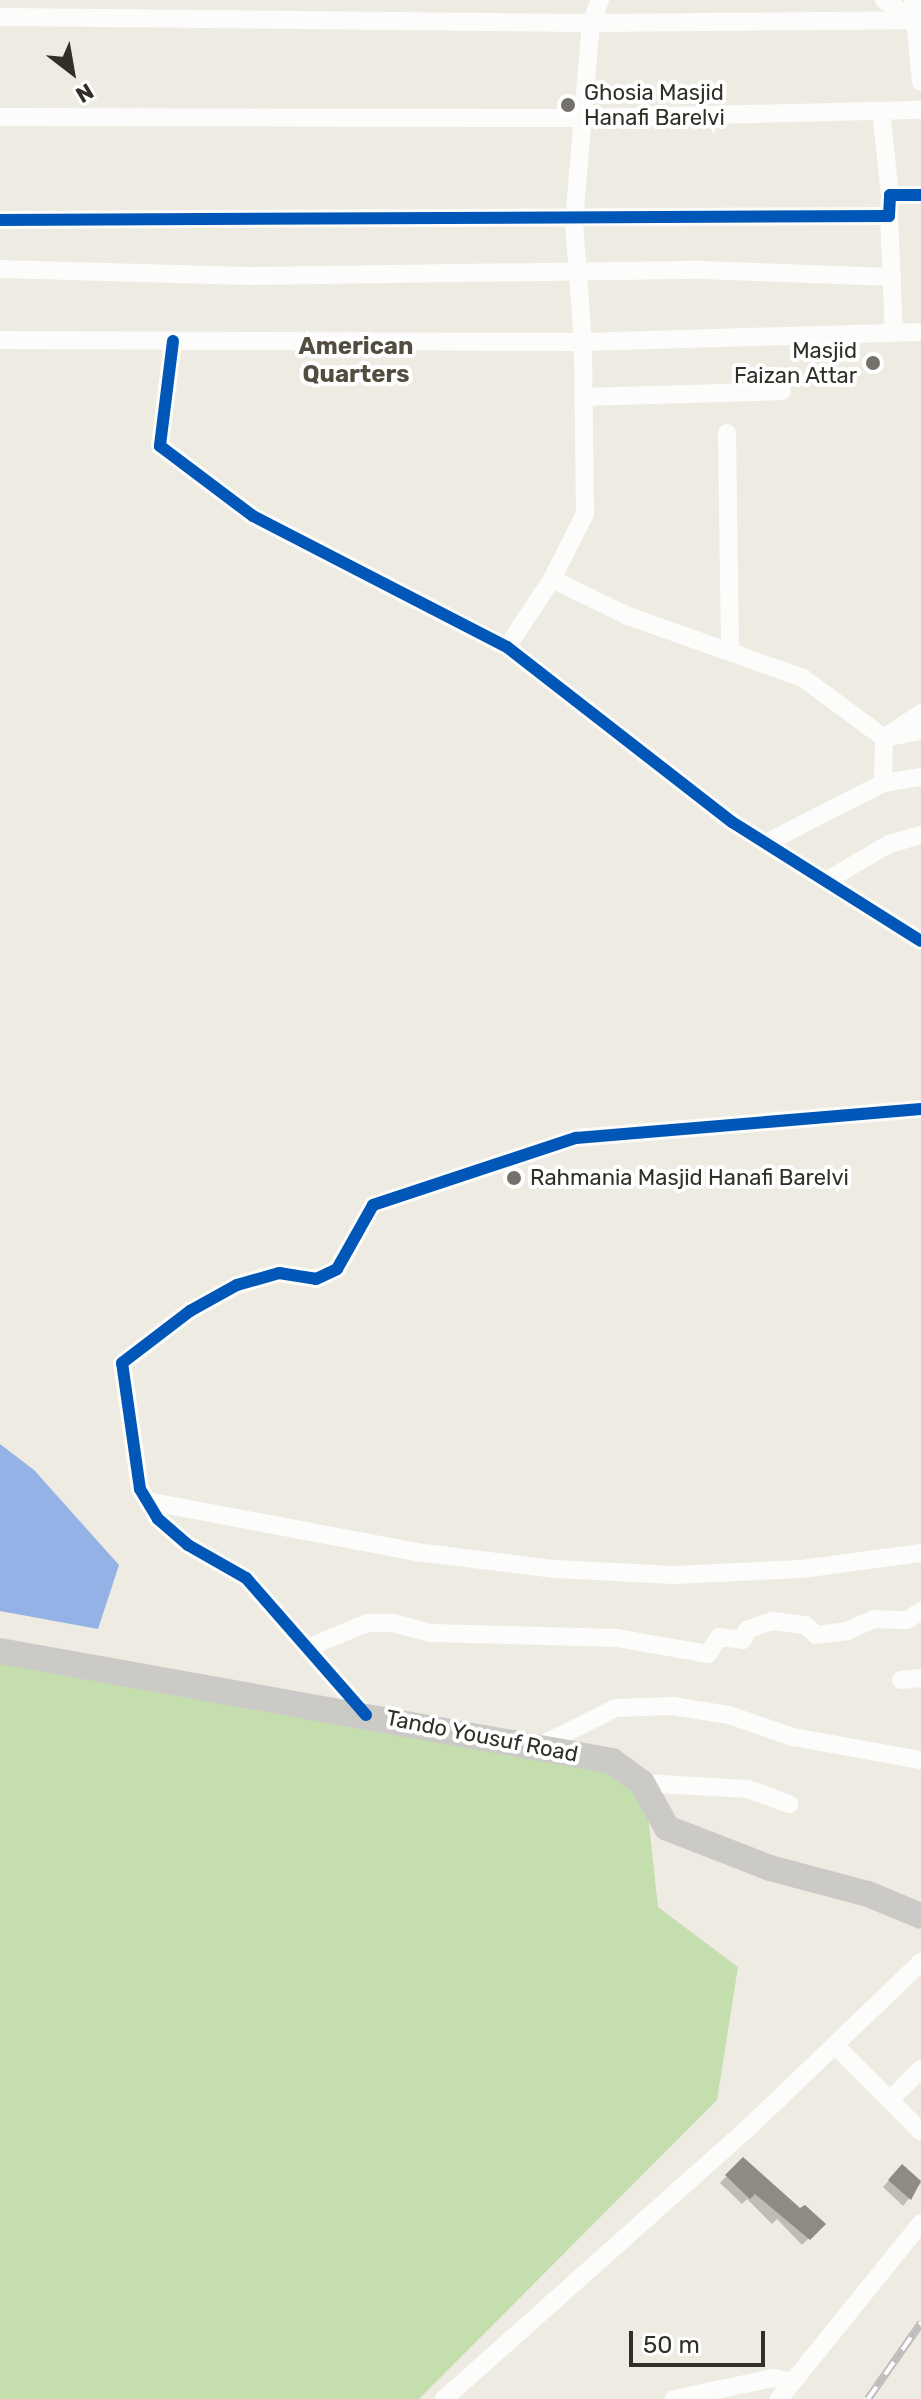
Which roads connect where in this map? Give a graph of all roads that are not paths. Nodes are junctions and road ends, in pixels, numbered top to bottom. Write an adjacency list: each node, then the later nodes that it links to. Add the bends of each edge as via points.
1 (600, 0): 6 (street)
2 (884, 0): 5 (street)
3 (913, 0): 5 (street)
4 (0, 17): 6 (street)
5 (915, 20): 6 (street); 7 (street)
6 (591, 23): 11 (street)
7 (921, 82)
8 (921, 110): 9 (street)
9 (881, 111): 11 (street); 12 (street)
10 (0, 117): 11 (street)
11 (585, 118): 16 (street)
12 (890, 195): 13 (street); 14 (street)
13 (921, 195)
14 (889, 216): 16 (street); 19 (street)
15 (0, 220): 16 (street)
16 (574, 221): 18 (street)
17 (0, 269): 18 (street, via 249,276)
18 (580, 272): 19 (street); 24 (street)
19 (892, 277): 21 (street)
20 (921, 332): 21 (street)
21 (894, 333): 24 (street)
22 (0, 340): 23 (street)
23 (173, 341): 24 (street); 29 (street, via 160,446 253,516)
24 (583, 342): 26 (street)
25 (782, 391): 26 (street)
26 (584, 397): 28 (street, via 585,514)
27 (727, 433): 30 (street)
28 (552, 579): 29 (street); 30 (street, via 628,616)
29 (507, 647): 37 (street)
30 (730, 649): 33 (street, via 803,678)
31 (921, 713): 33 (street)
32 (921, 731): 33 (street)
33 (884, 738): 35 (street)
34 (921, 777): 35 (street)
35 (883, 783): 37 (street)
36 (921, 835): 38 (street, via 889,844)
37 (766, 843): 38 (street)
38 (826, 881): 39 (street)
39 (921, 941)
40 (921, 1109): 41 (street, via 576,1138 373,1205 337,1269 316,1279 279,1273 237,1285 190,1311 122,1363 140,1489)
41 (147, 1501): 42 (street, via 416,1552 555,1569 674,1575 802,1569); 44 (street, via 188,1545 246,1578)
42 (921, 1553)
43 (921, 1611): 44 (street, via 907,1620 874,1619 847,1631 816,1635 805,1625 772,1621 747,1630 743,1640 719,1637 708,1654 617,1638 430,1633 393,1623 367,1623)
44 (307, 1648): 48 (street)
45 (0, 1651): 48 (street, Tando Yousuf Road, via 296,1707)
46 (921, 1678): 47 (street)
47 (901, 1680)
48 (366, 1715): 49 (street, Tando Yousuf Road)
49 (541, 1745): 50 (street, via 616,1708 673,1706 729,1715 793,1737); 51 (street, Tando Yousuf Road, via 612,1761)
50 (921, 1760)
51 (642, 1783): 52 (street, via 748,1789); 53 (street, Tando Yousuf Road, via 667,1828)
52 (789, 1804)
53 (921, 1916)
54 (921, 1962): 55 (street)
55 (835, 2045): 57 (street); 61 (street)
56 (921, 2069): 57 (street)
57 (890, 2100): 58 (street)
58 (921, 2132)
59 (921, 2223): 60 (street)
60 (793, 2382): 62 (street, via 773,2378); 63 (street)
61 (444, 2399)
62 (674, 2399)
63 (779, 2399)

